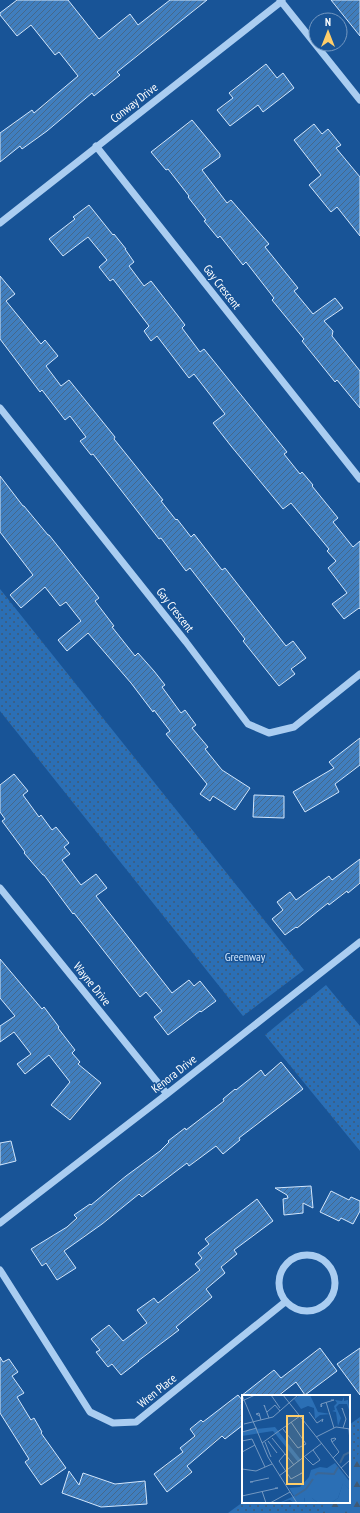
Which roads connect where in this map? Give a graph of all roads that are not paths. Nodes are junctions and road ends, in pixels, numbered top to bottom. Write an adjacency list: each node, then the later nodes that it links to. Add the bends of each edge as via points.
1 (281, 1): 2 (street); 3 (street, Conway Drive)
2 (360, 100)
3 (96, 146): 4 (street, Conway Drive); 6 (street, Gay Crescent)
4 (0, 223)
5 (0, 408): 7 (street, Gay Crescent, via 248,724 269,733 294,726)
6 (360, 479)
7 (360, 674)
8 (0, 888): 10 (street, Wayne Drive)
9 (360, 942): 10 (street, Kenora Drive)
10 (167, 1094): 11 (street, Kenora Drive)
11 (0, 1222)
12 (0, 1270): 13 (street, Wren Place, via 90,1412 114,1423 136,1422)
13 (286, 1302): 13 (street, via 304,1312 323,1307 334,1294 334,1272 325,1261 316,1256 304,1255 295,1258 287,1263 279,1278 279,1288)

